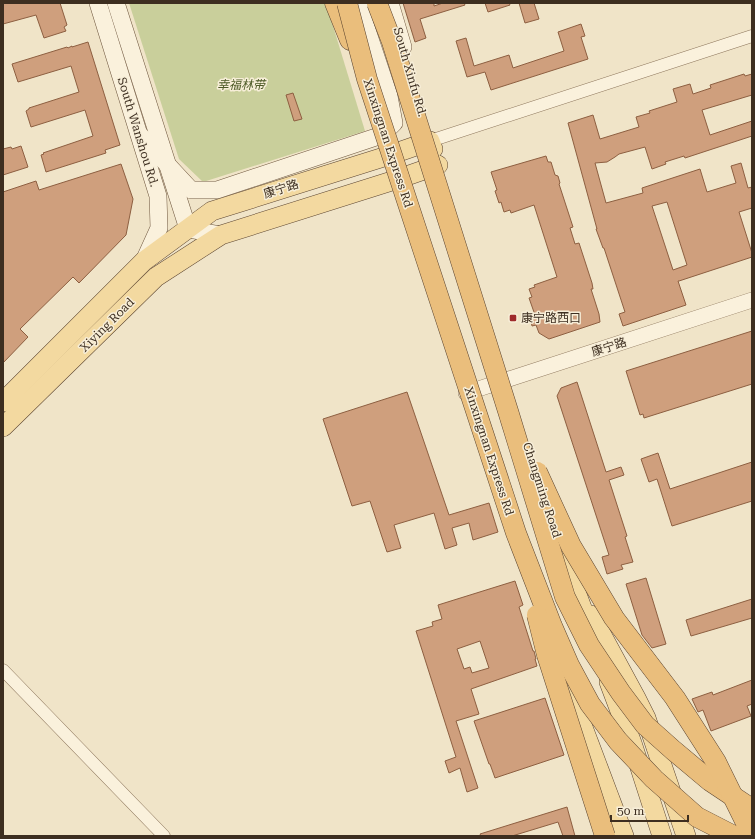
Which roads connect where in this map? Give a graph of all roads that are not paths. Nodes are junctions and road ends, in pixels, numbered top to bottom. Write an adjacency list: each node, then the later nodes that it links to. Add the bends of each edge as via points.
1 (98, 3): 13 (main road, South Wanshou Rd.)
2 (116, 3): 16 (main road)
3 (335, 3): 11 (highway, bridge)
4 (347, 3): 11 (highway, Xinxingnan Express Rd, bridge)
5 (358, 3): 12 (main road)
6 (377, 3): 10 (highway, bridge)
7 (380, 3): 10 (main road, bridge)
8 (390, 3): 14 (main road, South Xinfu Rd.)
9 (752, 36): 14 (street)
10 (392, 42): 26 (highway, bridge)
11 (367, 79): 28 (highway, Xinxingnan Express Rd, bridge)
12 (389, 96): 14 (main road); 16 (main road, via 394,123 382,135 217,190 191,190)
13 (138, 134): 16 (main road); 21 (main road, South Wanshou Rd., via 158,196 159,228)
14 (430, 141): 15 (main road, 康宁路); 17 (main road, Changming Road)
15 (387, 156): 18 (main road); 19 (main road, 康宁路, via 212,211)
16 (167, 165): 19 (main road)
17 (438, 165): 18 (main road, Xiying Road); 23 (main road, Changming Road)
18 (395, 180): 20 (main road, Xiying Road); 24 (main road)
19 (188, 229): 20 (main road); 21 (main road, 康宁路)
20 (220, 235): 27 (main road, Xiying Road, via 156,276)
21 (144, 261): 25 (main road, Xiying Road)
22 (752, 300): 23 (street, 康宁路)
23 (506, 380): 24 (street, 康宁路); 29 (main road, Changming Road)
24 (466, 393): 34 (main road, via 529,583)
25 (3, 402)
26 (508, 411): 31 (highway, bridge, via 565,597 589,645 645,725 710,781); 38 (highway, bridge, via 571,546 614,618 675,698 716,762)
27 (3, 427)
28 (516, 533): 33 (highway, bridge, via 547,655); 37 (highway, Xinxingnan Express Rd, bridge, via 552,626 590,704 618,741 654,779 697,817)
29 (570, 576): 35 (main road, Changming Road, via 632,743); 36 (main road, via 646,718)
30 (3, 670): 32 (street)
31 (752, 809)
32 (164, 836)
33 (604, 836)
34 (624, 836)
35 (662, 836)
36 (686, 836)
37 (734, 836)
38 (751, 836)

